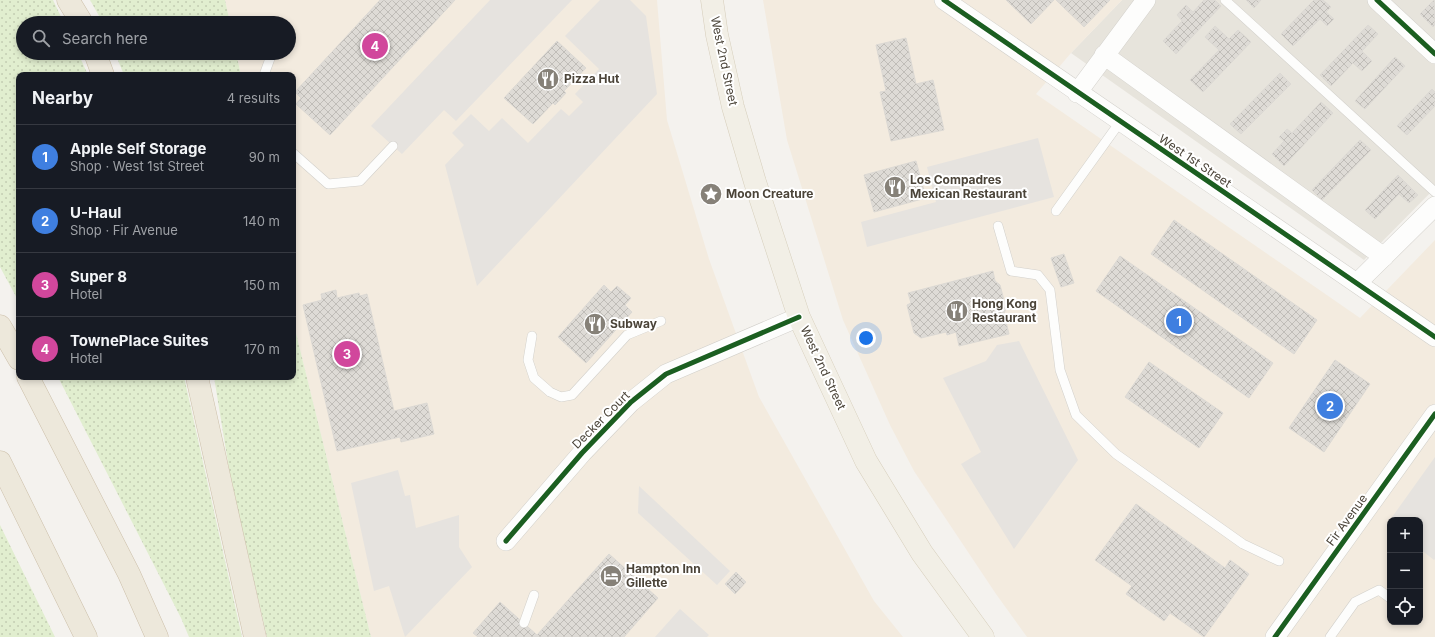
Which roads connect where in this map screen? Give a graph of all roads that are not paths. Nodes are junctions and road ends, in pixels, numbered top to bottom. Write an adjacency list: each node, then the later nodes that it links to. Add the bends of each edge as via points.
1 (68, 0): 7 (highway)
2 (712, 0): 24 (main road, West 2nd Street, via 733,107)
3 (944, 0): 14 (street, West 1st Street)
4 (1146, 0): 9 (street)
5 (1225, 0): 18 (lane)
6 (1377, 0): 8 (street)
7 (78, 16)
8 (1435, 54)
9 (1104, 55): 14 (street); 22 (street)
10 (98, 60): 12 (highway)
11 (269, 60): 13 (lane)
12 (102, 72)
13 (265, 72)
14 (1077, 93): 15 (street, West 1st Street)
15 (1120, 122): 20 (lane); 23 (street, West 1st Street)
16 (393, 146): 17 (lane, via 360,181 328,184)
17 (296, 156)
18 (1435, 192)
19 (1435, 206): 22 (street)
20 (1056, 211)
21 (998, 226): 35 (lane, via 1010,271 1038,275 1050,290 1060,370 1076,415 1116,454 1242,544)
22 (1384, 257): 23 (street)
23 (1357, 283): 28 (street, West 1st Street)
24 (799, 317): 34 (street, Decker Court, via 666,374 631,402 582,453); 42 (main road, West 2nd Street, via 866,461 922,553)
25 (661, 321): 27 (lane, via 627,335 572,395 561,397 550,392 534,378 528,360)
26 (0, 326): 29 (highway)
27 (532, 336)
28 (1435, 337)
29 (16, 355)
30 (30, 380): 40 (highway, via 129,574)
31 (198, 380): 41 (highway)
32 (1435, 414): 43 (street, Fir Avenue)
33 (0, 462): 39 (highway)
34 (506, 541)
35 (1279, 561)
36 (534, 595): 38 (lane)
37 (1387, 596): 44 (lane, via 1378,590 1355,602)
38 (524, 623)
39 (86, 637)
40 (157, 637)
41 (256, 637)
42 (983, 637)
43 (1275, 637)
44 (1330, 637)

